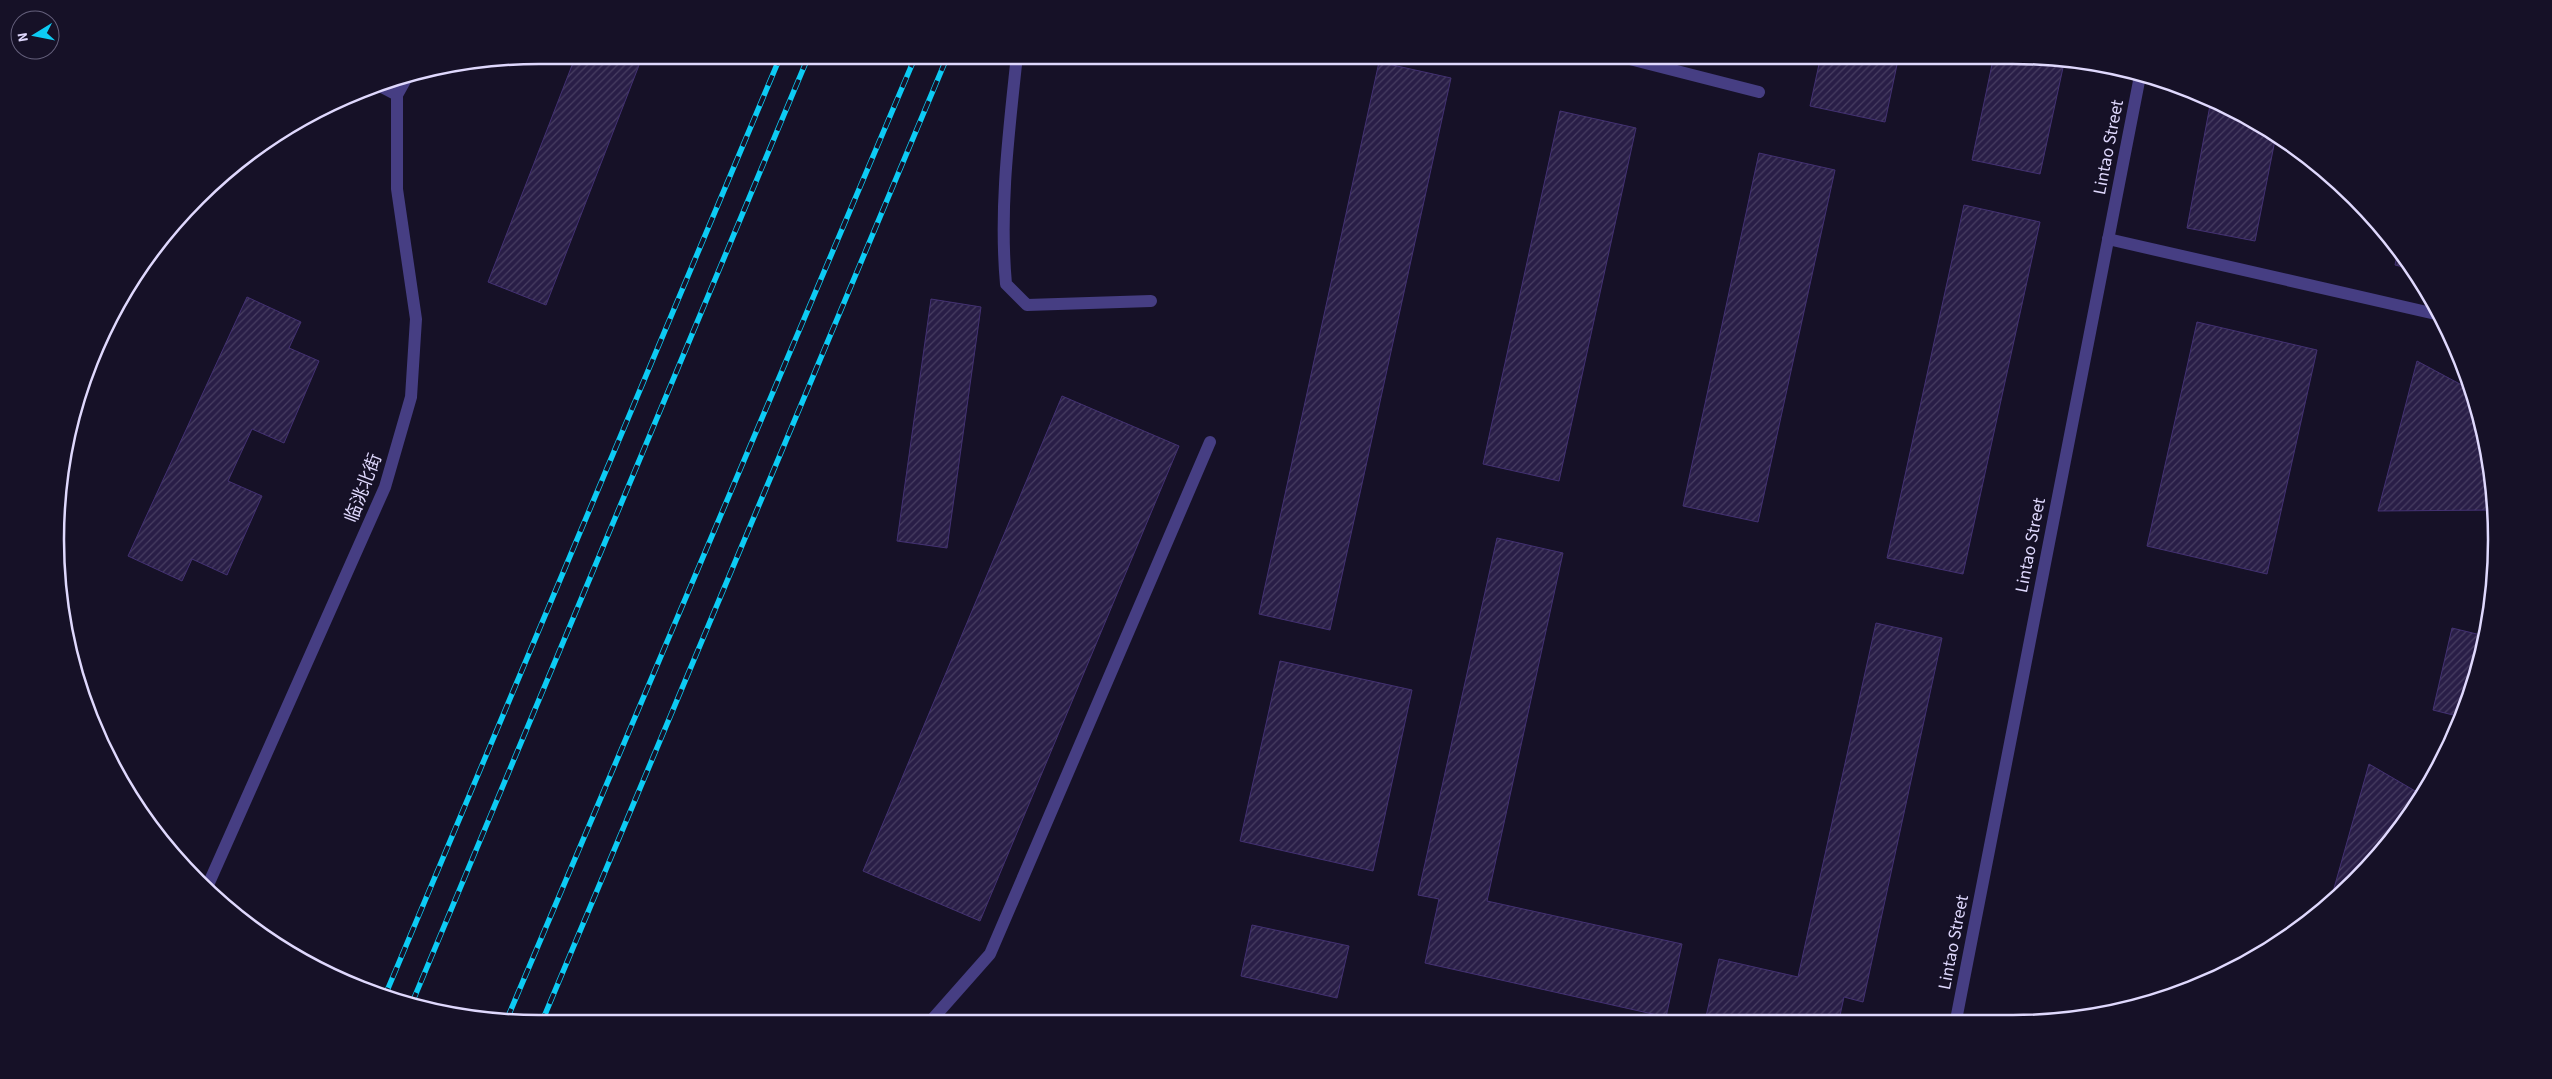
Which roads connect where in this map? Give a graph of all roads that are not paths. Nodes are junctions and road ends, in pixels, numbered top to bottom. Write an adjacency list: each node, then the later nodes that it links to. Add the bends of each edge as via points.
1 (1016, 64): 9 (street, via 1003,238 1006,284 1027,305)
2 (1649, 64): 6 (street)
3 (2139, 81): 8 (street, Lintao Street)
4 (404, 84): 7 (street, 临洮北街)
5 (386, 89): 7 (street)
6 (1758, 92)
7 (398, 95): 12 (street, 临洮北街, via 397,189 416,319 410,398 385,487)
8 (2108, 239): 10 (street); 14 (street, Lintao Street)
9 (1151, 301)
10 (2431, 313)
11 (1210, 442): 13 (street, via 990,954)
12 (209, 882)
13 (935, 1015)
14 (1957, 1015)

